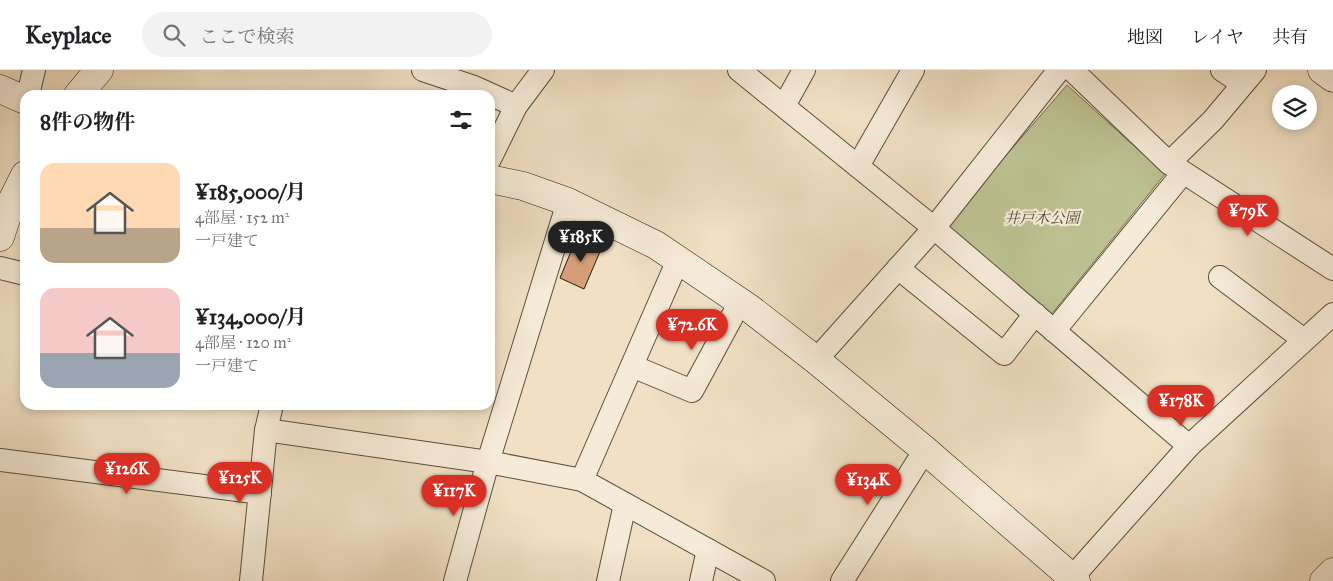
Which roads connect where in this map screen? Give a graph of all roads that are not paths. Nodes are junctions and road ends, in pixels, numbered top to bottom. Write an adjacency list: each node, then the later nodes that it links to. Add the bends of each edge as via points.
1 (34, 70): 15 (street)
2 (99, 70): 16 (street)
3 (423, 70): 17 (street)
4 (543, 70): 20 (street)
5 (738, 70): 21 (street)
6 (804, 70): 21 (street)
7 (913, 70): 23 (street)
8 (1059, 70): 28 (street)
9 (1072, 70): 24 (street)
10 (1222, 70): 12 (street)
11 (1322, 70): 13 (street)
12 (1249, 77): 24 (street)
13 (1333, 78)
14 (0, 89): 19 (street)
15 (29, 90)
16 (82, 90)
17 (481, 90)
18 (495, 96): 20 (street)
19 (20, 98)
20 (516, 106): 22 (street)
21 (784, 106): 23 (street)
22 (495, 149)
23 (858, 166): 28 (street)
24 (1176, 168): 33 (street); 39 (street)
25 (495, 180): 27 (street)
26 (20, 185): 29 (street)
27 (568, 202): 30 (street, via 656,245); 48 (street)
28 (934, 228): 32 (street); 37 (street)
29 (0, 238)
30 (678, 260): 36 (street); 42 (street)
31 (0, 268): 34 (street)
32 (898, 268): 37 (street, via 1004,354); 41 (street)
33 (1333, 269)
34 (20, 273)
35 (1220, 277): 40 (street)
36 (740, 302): 41 (street); 42 (street, via 692,391)
37 (1035, 314): 39 (street)
38 (1333, 314): 40 (street)
39 (1054, 331): 45 (street)
40 (1304, 340): 45 (street)
41 (816, 360): 46 (street)
42 (632, 366): 49 (street)
43 (271, 410): 44 (street)
44 (266, 430): 48 (street); 50 (street)
45 (1189, 446): 54 (street)
46 (925, 450): 54 (street); 60 (street)
47 (0, 460): 50 (street)
48 (488, 462): 49 (street); 56 (street)
49 (582, 480): 51 (street)
50 (260, 493): 55 (street)
51 (625, 504): 52 (street); 57 (street)
52 (708, 550): 58 (street); 59 (street)
53 (1333, 572): 61 (street)
54 (1072, 580)
55 (251, 581)
56 (456, 581)
57 (608, 581)
58 (701, 581)
59 (764, 581)
60 (842, 581)
61 (1324, 581)

